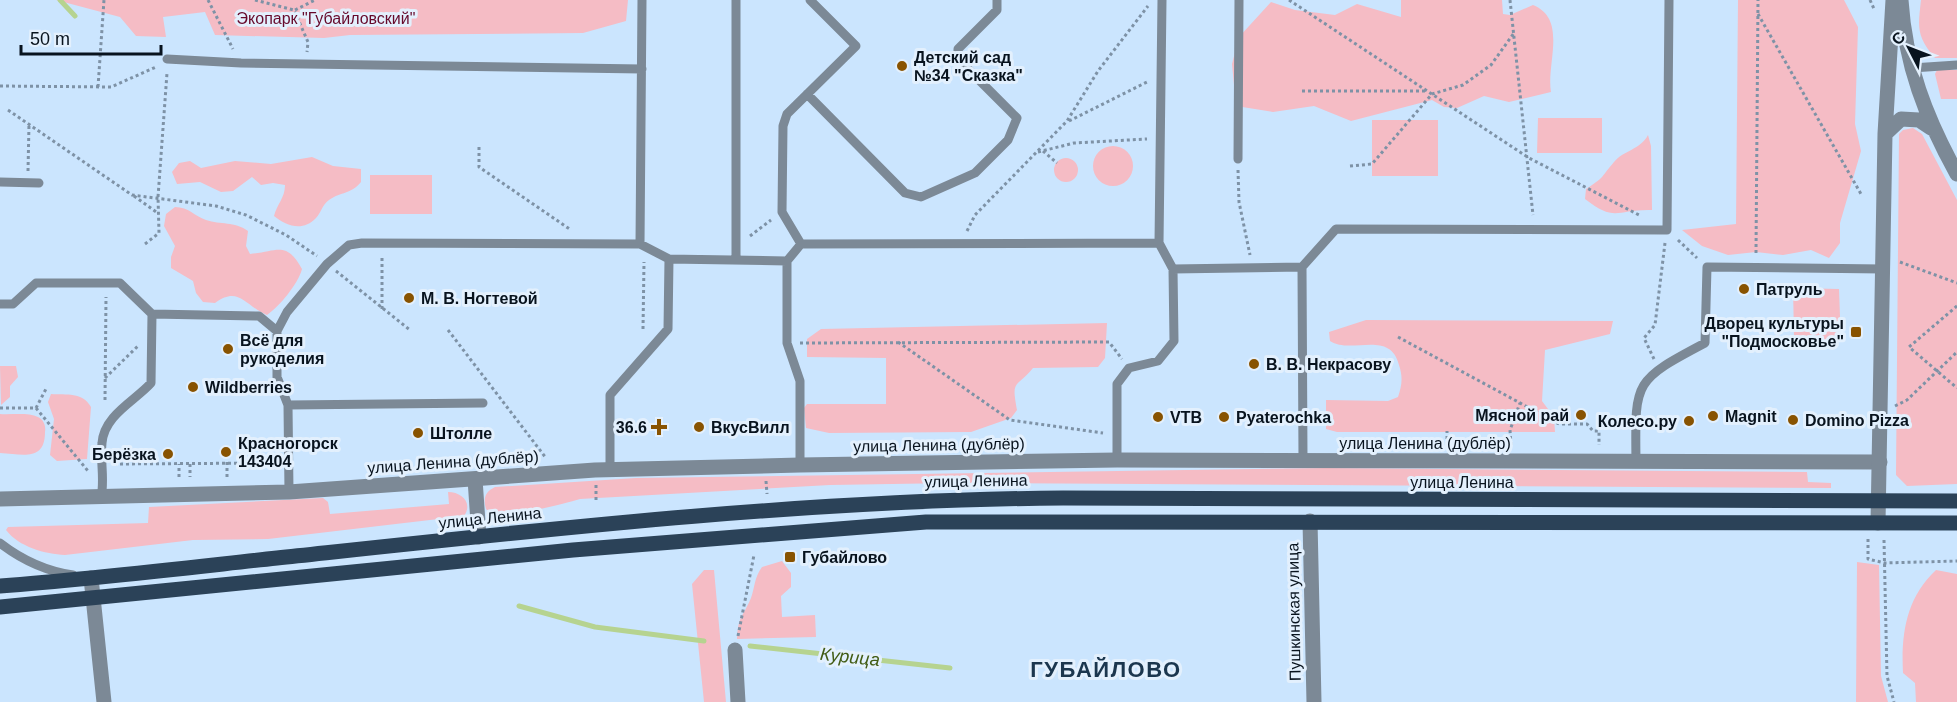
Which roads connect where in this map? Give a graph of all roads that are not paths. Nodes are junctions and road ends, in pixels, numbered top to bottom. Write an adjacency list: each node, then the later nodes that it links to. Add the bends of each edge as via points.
1 (642, 0): 13 (lane)
2 (736, 0): 25 (lane)
3 (810, 0): 14 (lane, via 856,46)
4 (997, 0): 14 (lane, via 997,10 958,49 958,59 1017,118 1008,140 975,173 921,197 905,193)
5 (1162, 0): 21 (lane)
6 (1239, 0): 17 (lane)
7 (1669, 0): 27 (lane, via 1667,230 1336,229)
8 (1893, 0): 16 (street)
9 (1900, 0): 12 (street)
10 (167, 59): 13 (lane)
11 (1957, 65): 12 (lane)
12 (1912, 68): 15 (street)
13 (642, 69): 22 (lane)
14 (807, 94): 23 (lane, via 787,114 783,126 782,212)
15 (1932, 128): 16 (street, via 1919,120 1901,119); 18 (street)
16 (1885, 134): 29 (street)
17 (1238, 159)
18 (1957, 174)
19 (0, 182): 20 (lane)
20 (39, 183)
21 (1159, 243): 23 (lane); 28 (lane)
22 (640, 244): 24 (lane); 32 (lane, via 349,245 327,264 287,312)
23 (801, 244): 26 (lane)
24 (669, 259): 25 (lane); 40 (lane, via 668,329 610,395)
25 (736, 260): 26 (lane)
26 (788, 261): 39 (lane, via 787,343 800,381)
27 (1302, 267): 28 (lane); 36 (lane)
28 (1173, 269): 35 (lane, via 1174,341 1158,361 1129,368 1117,384)
29 (1883, 269): 37 (lane, via 1707,267 1705,343 1658,368 1649,377 1635,402); 38 (street)
30 (0, 304): 31 (lane, via 13,304 36,283 120,283)
31 (152, 314): 32 (lane, via 259,316); 43 (lane, via 151,383 113,418 102,442 105,481)
32 (278, 331): 34 (lane, via 277,377)
33 (483, 403): 34 (lane)
34 (288, 405): 42 (lane)
35 (1117, 460): 36 (street, улица Ленина (дублёр)); 39 (street, улица Ленина (дублёр))
36 (1303, 460): 37 (street, улица Ленина (дублёр))
37 (1635, 462): 38 (street, улица Ленина (дублёр))
38 (1880, 462): 45 (street)
39 (800, 465): 40 (street, улица Ленина (дублёр))
40 (610, 469): 41 (street, улица Ленина (дублёр))
41 (475, 479): 42 (street, улица Ленина (дублёр)); 50 (street)
42 (289, 492): 43 (street, улица Ленина (дублёр))
43 (101, 498): 44 (street, улица Ленина (дублёр))
44 (0, 499)
45 (1879, 500): 46 (main road, улица Ленина); 48 (street); 50 (main road, улица Ленина, via 960,499 825,506)
46 (1957, 501)
47 (1310, 521): 48 (main road); 54 (main road, via 960,520 849,526); 59 (street, Пушкинская улица)
48 (1878, 523): 49 (main road)
49 (1957, 524)
50 (479, 537): 52 (main road, улица Ленина)
51 (0, 543): 52 (lane, via 28,562)
52 (91, 578): 53 (main road, улица Ленина); 54 (street)
53 (0, 586)
54 (92, 598): 55 (main road); 57 (street)
55 (0, 607)
56 (735, 650): 58 (street)
57 (104, 702)
58 (738, 702)
59 (1314, 702)

